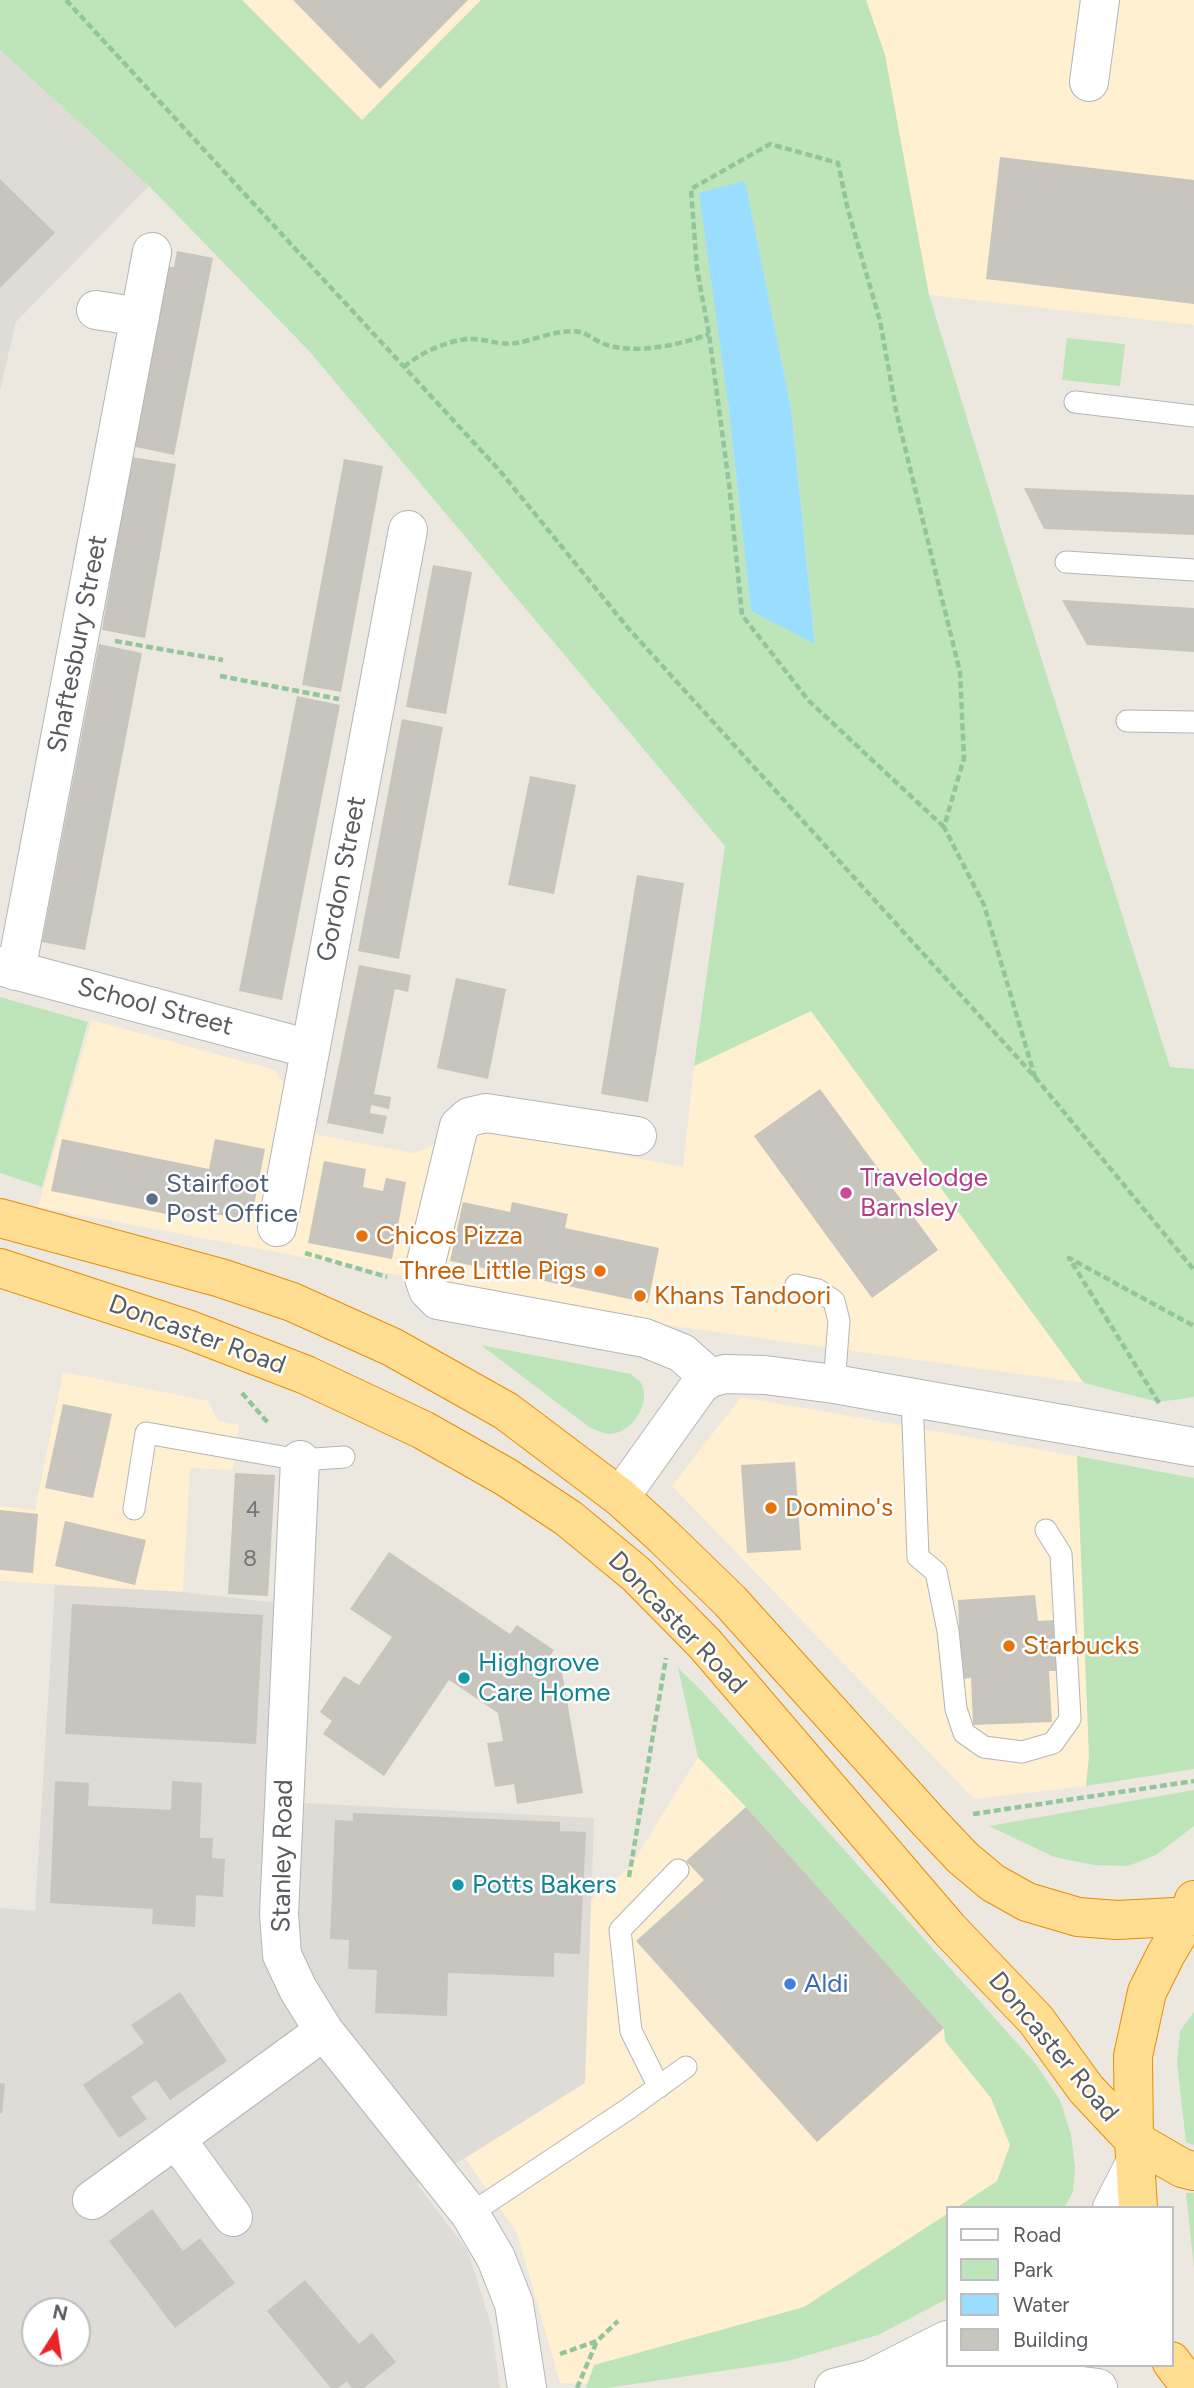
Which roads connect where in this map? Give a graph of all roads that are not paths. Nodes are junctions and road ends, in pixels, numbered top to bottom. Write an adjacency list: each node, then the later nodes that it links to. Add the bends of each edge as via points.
1 (1100, 0): 2 (street)
2 (1088, 82)
3 (152, 252): 5 (street, Shaftesbury Street)
4 (96, 310): 5 (street)
5 (140, 317): 13 (street, Shaftesbury Street, via 80,635)
6 (1074, 402): 7 (lane)
7 (1194, 416)
8 (408, 530): 14 (street, Gordon Street)
9 (1066, 562): 10 (lane)
10 (1194, 570)
11 (1127, 721): 12 (lane)
12 (1194, 722)
13 (8, 968): 14 (street, School Street)
14 (310, 1049): 17 (street, Gordon Street)
15 (636, 1136): 20 (street, via 486,1113 468,1117 459,1126 427,1275 438,1300 645,1338 682,1353)
16 (0, 1218): 26 (highway, Doncaster Road, via 221,1278 370,1336 506,1411)
17 (277, 1227)
18 (0, 1268): 35 (highway, Doncaster Road, via 306,1375 423,1430 568,1518 636,1574 705,1644 949,1929 1036,2020)
19 (796, 1285): 21 (lane, via 818,1290 834,1301 839,1321)
20 (710, 1378): 21 (street, via 765,1375); 26 (street, via 688,1399)
21 (834, 1384): 22 (street)
22 (912, 1396): 23 (street); 28 (lane, via 918,1557 936,1572 956,1709 964,1733 984,1746 1022,1752 1053,1743 1070,1719 1061,1555)
23 (1190, 1446)
24 (344, 1457): 25 (lane)
25 (300, 1460): 27 (lane, via 146,1433); 31 (street, Stanley Road, via 279,1914 282,1955)
26 (620, 1497): 30 (highway, Doncaster Road, via 730,1601 928,1821 993,1883 1027,1902 1078,1917 1117,1920)
27 (134, 1509)
28 (1046, 1530)
29 (678, 1870): 33 (lane, via 620,1930 631,2031)
30 (1192, 1911): 35 (highway, via 1147,1992 1133,2056)
31 (324, 2031): 34 (street); 40 (street, Stanley Road)
32 (686, 2067): 33 (lane)
33 (659, 2087): 40 (lane)
34 (177, 2139): 37 (street); 41 (street)
35 (1134, 2152): 36 (highway, Doncaster Road); 38 (street); 39 (highway)
36 (1194, 2171)
37 (92, 2200)
38 (1113, 2206)
39 (1138, 2206)
40 (470, 2214): 44 (street, Stanley Road, via 496,2258 514,2304)
41 (233, 2217)
42 (946, 2341): 45 (street)
43 (1173, 2364): 48 (highway)
44 (525, 2378)
45 (870, 2379): 46 (street); 47 (street, via 1020,2378)
46 (834, 2388)
47 (1098, 2388)
48 (1191, 2388)

